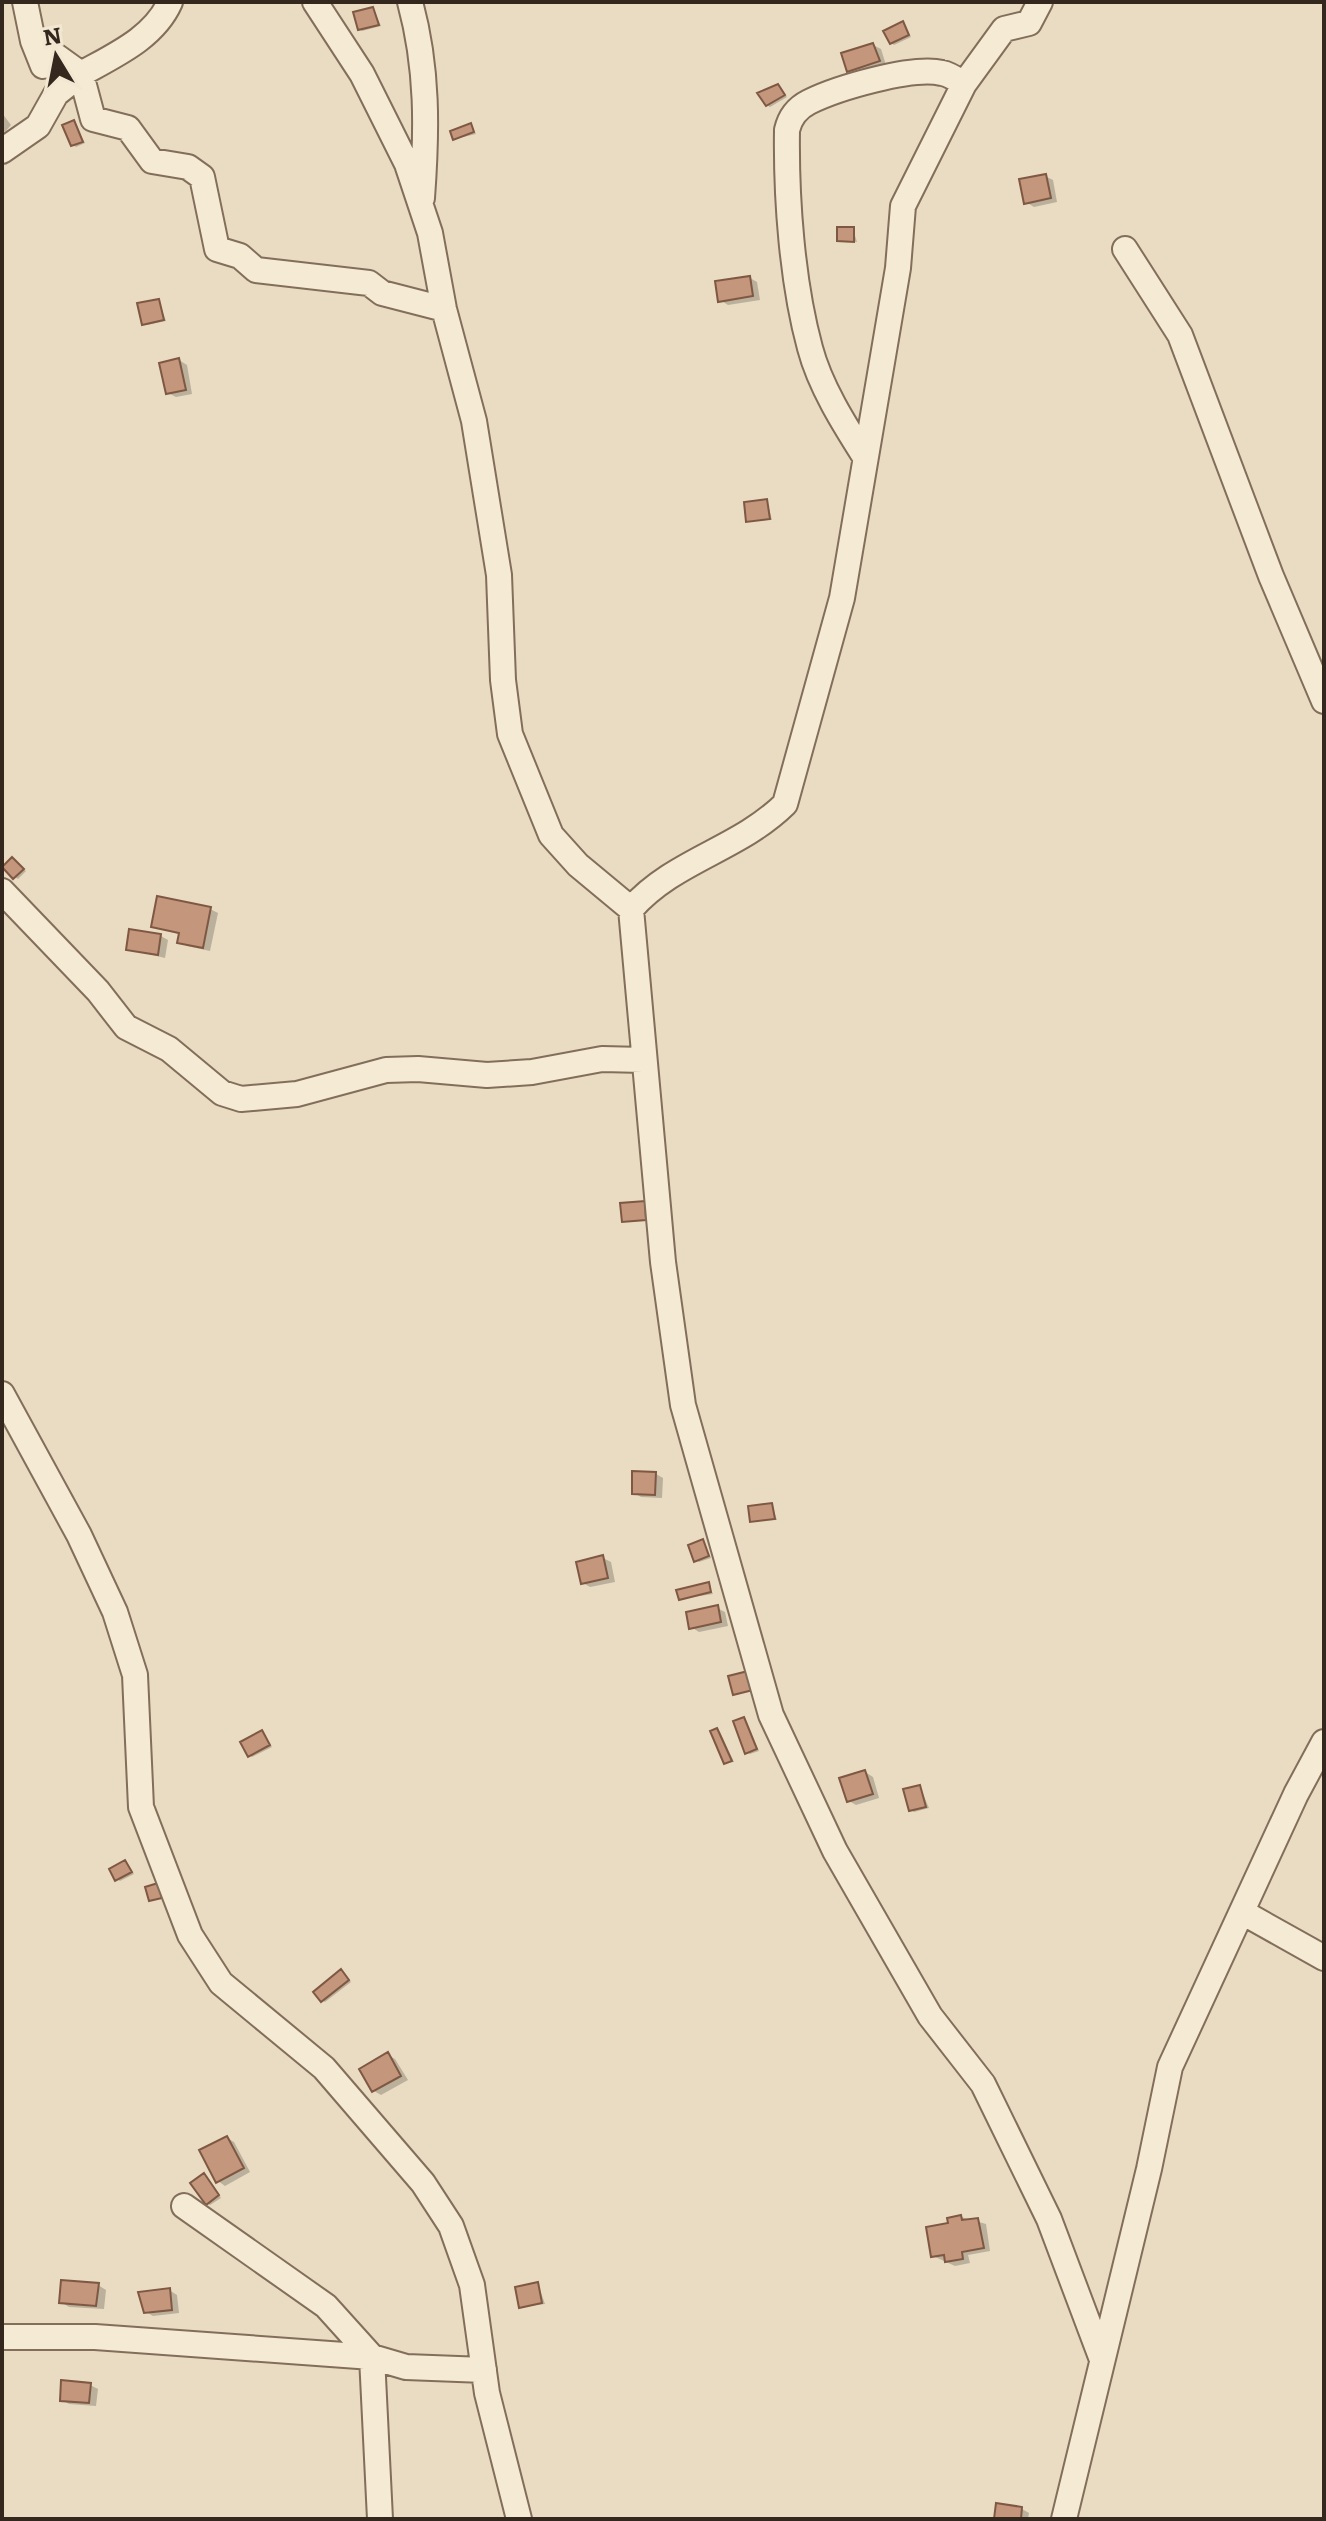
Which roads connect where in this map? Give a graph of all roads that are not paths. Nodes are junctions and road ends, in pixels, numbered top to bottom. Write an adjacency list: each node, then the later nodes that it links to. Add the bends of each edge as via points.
1 (25, 2): 6 (street, via 43,66 56,56)
2 (170, 2): 6 (street, via 160,23)
3 (315, 2): 9 (street, via 362,74 407,164)
4 (410, 2): 9 (street, via 424,64 428,118)
5 (1040, 2): 7 (street, via 1029,23 1004,29)
6 (81, 74): 8 (street, via 56,94 38,126); 11 (street, via 93,119 128,128 152,161 188,167 202,177 217,249 240,256 256,270 369,283 382,293)
7 (964, 84): 12 (street, via 903,206 898,268); 12 (street, via 941,72 861,84 808,102 791,117 787,130 798,289 810,351)
8 (2, 151)
9 (422, 209): 11 (street)
10 (1125, 249): 13 (street, via 1180,335)
11 (444, 309): 15 (street, via 474,421 499,575 510,734 551,835)
12 (865, 457): 15 (street, via 842,598 785,804 762,827 651,886)
13 (1324, 701)
14 (2, 891): 16 (street, via 126,1027 169,1049 222,1093 241,1099 297,1094 386,1070 487,1075 602,1059)
15 (631, 909): 16 (street)
16 (643, 1060): 24 (street, via 683,1405 771,1715 835,1851 930,2016 983,2084 1049,2219)
17 (2, 1394): 25 (street, via 115,1612 135,1675 141,1807 190,1935 221,1983 324,2068 423,2183 451,2226 472,2285)
18 (1324, 1742): 19 (street)
19 (1242, 1912): 20 (street); 24 (street, via 1170,2067)
20 (1324, 1958)
21 (184, 2206): 23 (street, via 326,2306)
22 (2, 2337): 23 (street, via 95,2337)
23 (372, 2357): 25 (street, via 406,2367); 26 (street)
24 (1101, 2357): 28 (street)
25 (484, 2370): 27 (street)
26 (380, 2519)
27 (519, 2519)
28 (1064, 2519)

